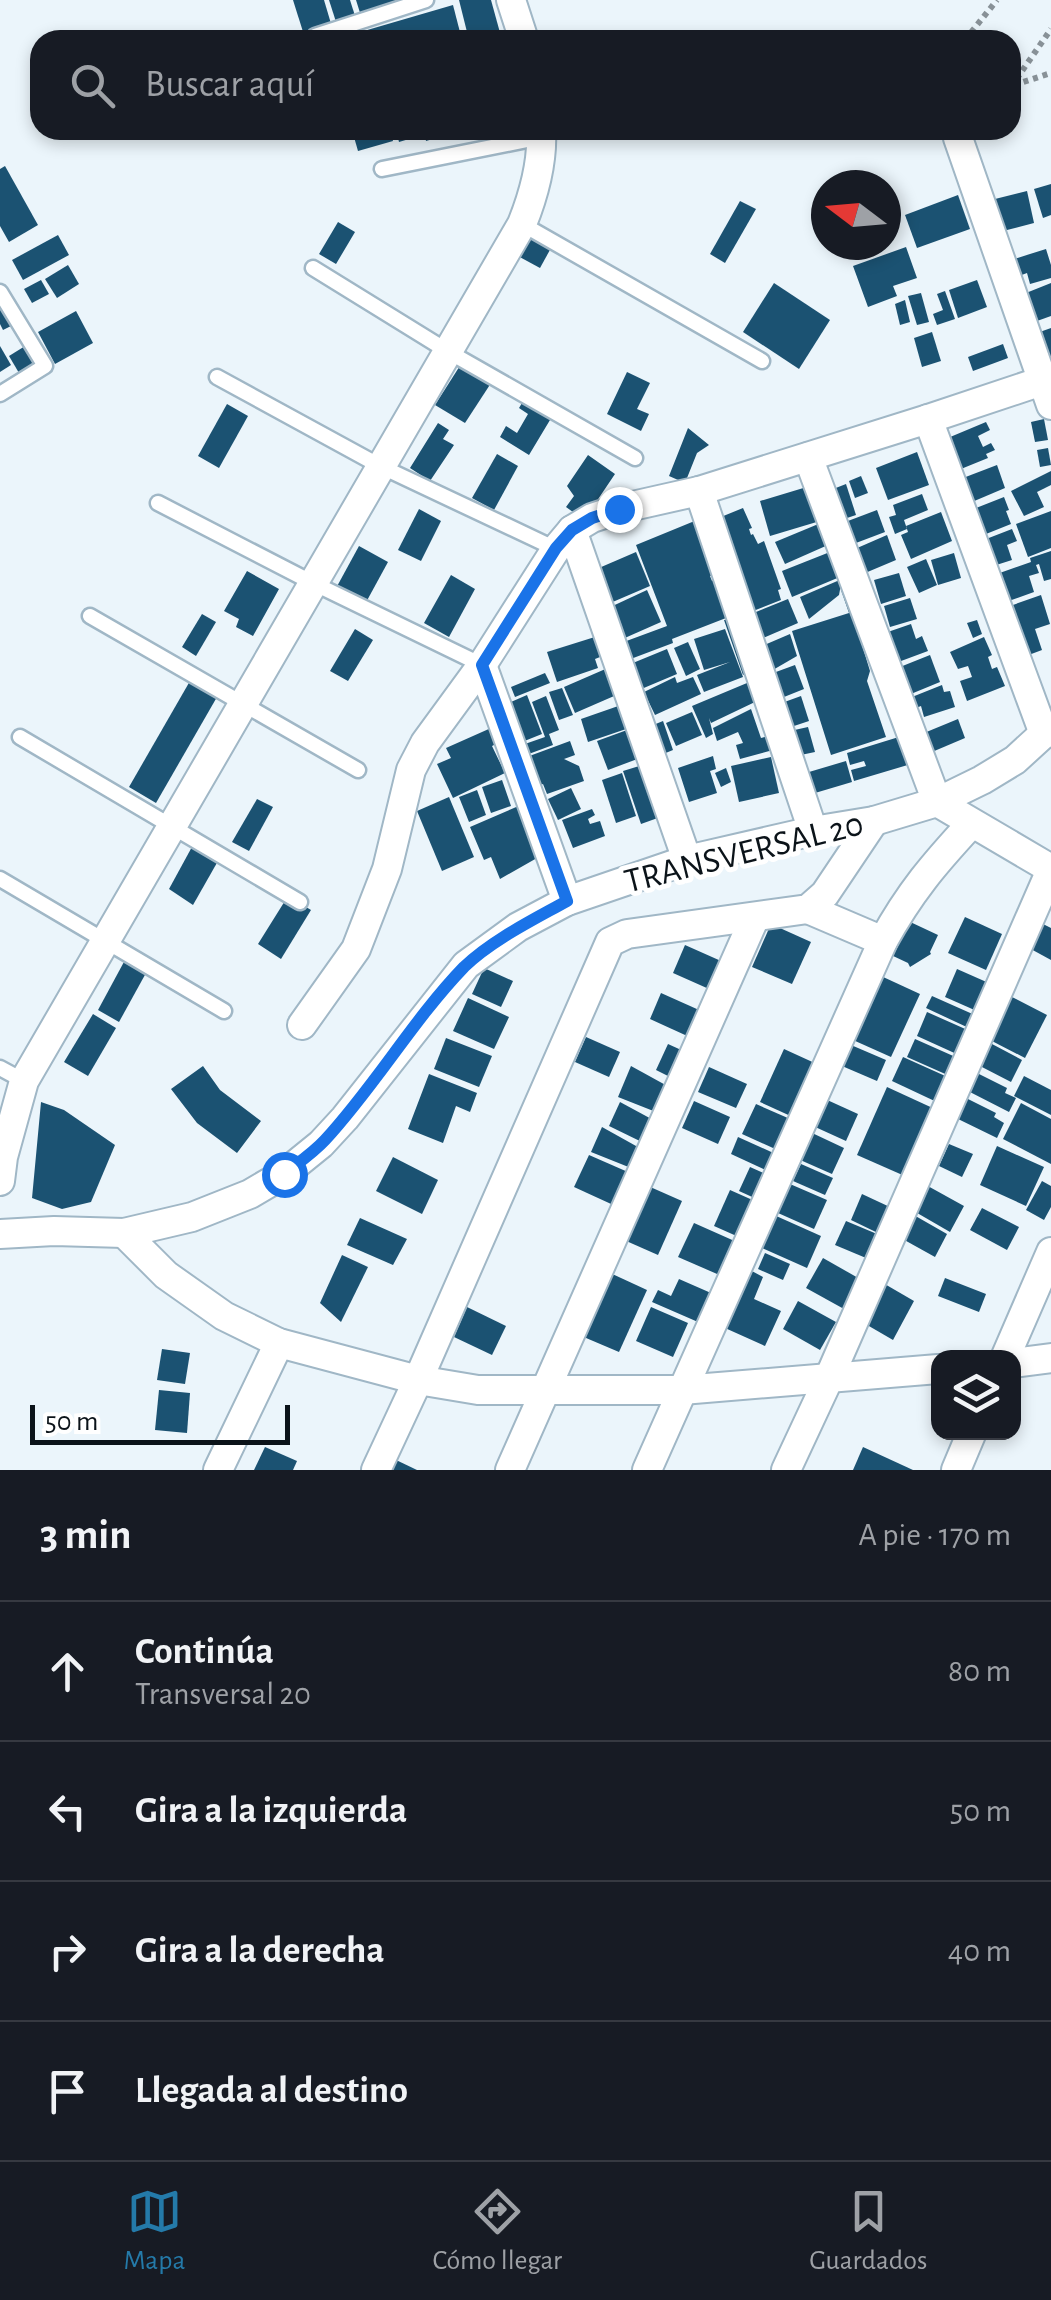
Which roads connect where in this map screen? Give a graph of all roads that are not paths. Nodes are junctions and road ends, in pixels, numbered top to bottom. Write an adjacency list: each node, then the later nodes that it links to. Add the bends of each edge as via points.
1 (426, 0): 3 (lane)
2 (511, 0): 4 (street)
3 (334, 30)
4 (521, 30)
5 (515, 140): 8 (lane)
6 (542, 140): 9 (street)
7 (959, 140): 15 (street)
8 (382, 169)
9 (522, 224): 12 (street); 13 (lane)
10 (313, 268): 12 (lane)
11 (0, 292): 16 (lane, via 45,366)
12 (448, 352): 19 (lane); 20 (street)
13 (762, 361)
14 (217, 377): 20 (lane)
15 (1048, 388): 17 (street)
16 (0, 394)
17 (928, 419): 18 (street); 28 (street)
18 (808, 457): 21 (street); 31 (street)
19 (635, 458)
20 (380, 466): 23 (lane); 24 (street)
21 (698, 491): 23 (street, via 592,518); 35 (street)
22 (158, 503): 24 (lane)
23 (564, 539): 26 (street); 36 (street)
24 (313, 583): 26 (lane); 27 (street)
25 (90, 616): 27 (lane)
26 (482, 665): 39 (street); 46 (street, via 410,770 387,869 356,948)
27 (243, 704): 30 (lane); 34 (street)
28 (1048, 730): 31 (street, TRANSVERSAL 20, via 1015,760)
29 (20, 737): 34 (lane)
30 (358, 770)
31 (937, 802): 32 (street, TRANSVERSAL 20); 33 (street)
32 (874, 821): 35 (street, TRANSVERSAL 20); 41 (street)
33 (972, 824): 37 (street); 43 (street, via 928,870)
34 (171, 827): 40 (lane); 44 (street)
35 (813, 831): 36 (street, TRANSVERSAL 20)
36 (687, 860): 39 (street, TRANSVERSAL 20)
37 (1051, 869): 57 (street)
38 (0, 880): 44 (lane)
39 (567, 901): 49 (street, TRANSVERSAL 20, via 466,965 344,1118 284,1174 192,1217)
40 (300, 902)
41 (808, 910): 42 (street); 43 (street)
42 (755, 918): 58 (street, via 626,934 610,942); 59 (street)
43 (883, 941): 60 (street)
44 (104, 942): 45 (lane); 47 (street)
45 (224, 1011)
46 (302, 1025)
47 (12, 1075): 48 (street)
48 (0, 1181)
49 (124, 1232): 50 (street, TRANSVERSAL 20); 52 (street, via 166,1275 224,1316)
50 (0, 1234)
51 (1051, 1252): 53 (street)
52 (279, 1343): 58 (street); 62 (street)
53 (1008, 1350)
54 (1051, 1358): 55 (street)
55 (1021, 1362)
56 (931, 1370): 57 (street)
57 (829, 1378): 60 (street); 66 (street)
58 (418, 1380): 59 (street, via 478,1390); 63 (street)
59 (546, 1390): 60 (street); 64 (street)
60 (682, 1390): 65 (street)
61 (969, 1440): 67 (street)
62 (218, 1470)
63 (376, 1470)
64 (510, 1470)
65 (647, 1470)
66 (786, 1470)
67 (956, 1470)

